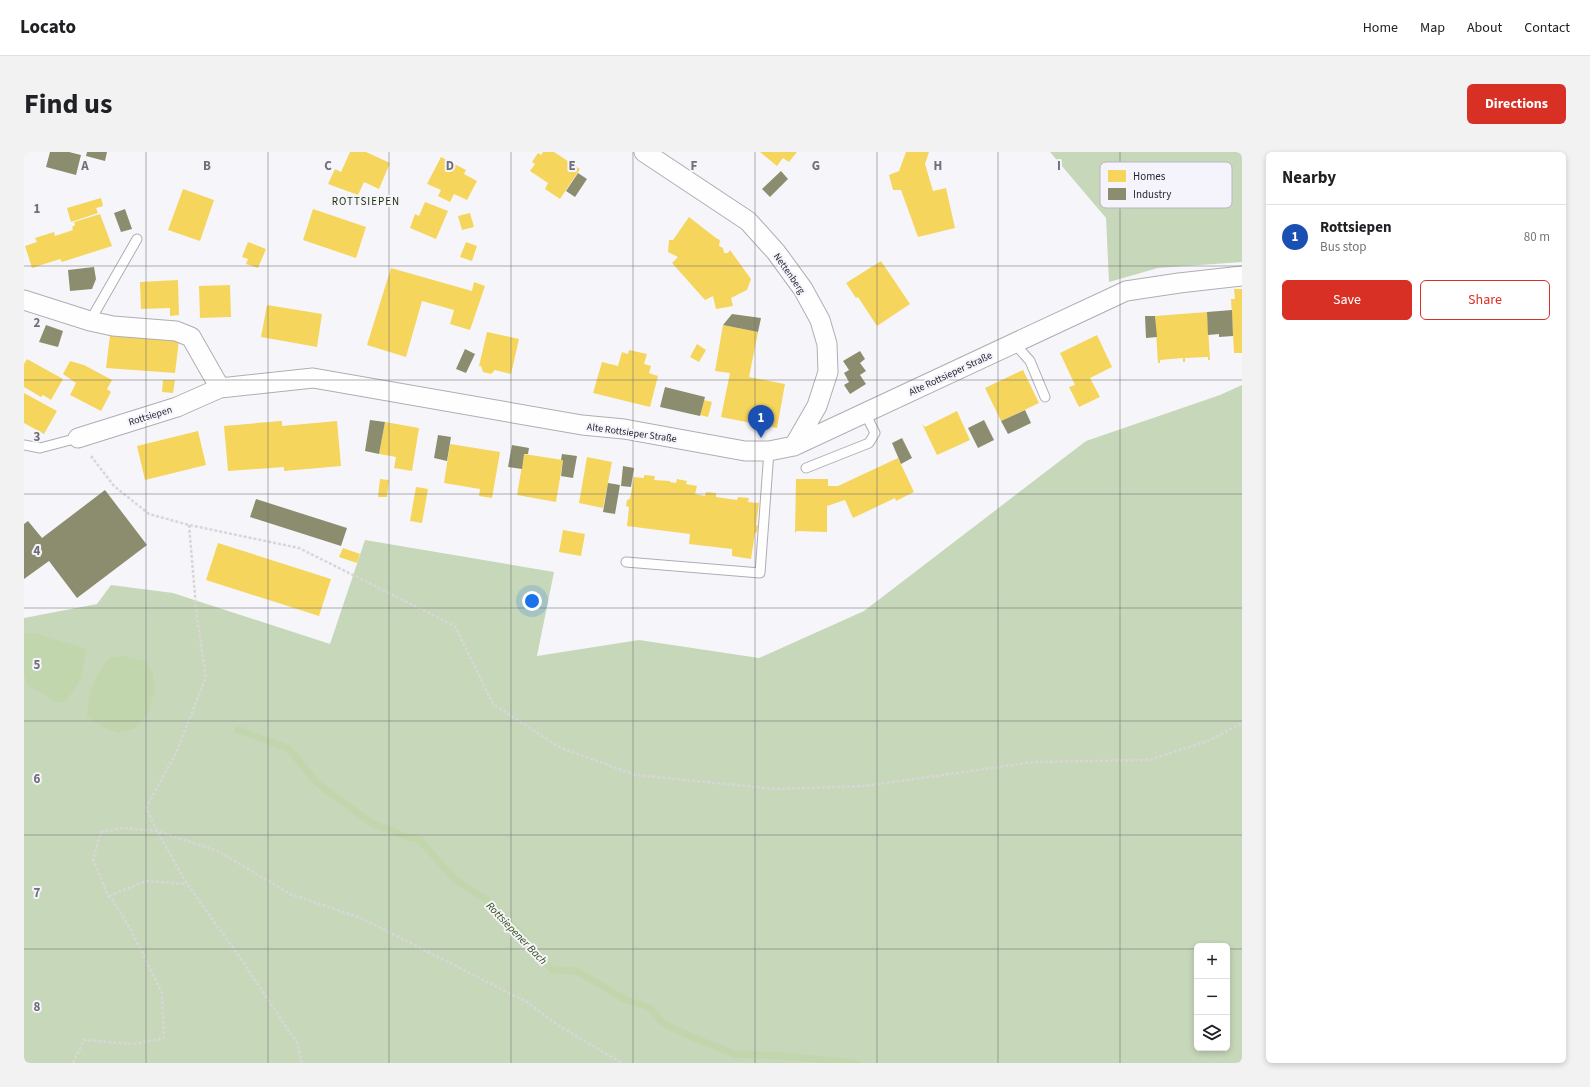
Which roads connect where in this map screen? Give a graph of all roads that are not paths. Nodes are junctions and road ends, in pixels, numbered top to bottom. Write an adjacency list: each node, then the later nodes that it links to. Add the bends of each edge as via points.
1 (644, 152): 12 (street, Nettenberg, via 748,221 776,252 803,289 820,320 827,344 828,372 817,406)
2 (137, 239): 5 (lane)
3 (1242, 276): 6 (street, Alte Rottsieper Straße, via 1126,291)
4 (24, 300): 5 (street)
5 (90, 321): 7 (street, via 113,326 176,331 191,337)
6 (1014, 344): 8 (lane, via 1030,361); 9 (street, Alte Rottsieper Straße)
7 (220, 388): 10 (street, Rottsiepen, via 177,407); 13 (street, Alte Rottsieper Straße, via 313,378 582,425 624,429 745,451)
8 (1045, 397)
9 (865, 413): 12 (street, Alte Rottsieper Straße); 14 (lane, via 875,433 869,443)
10 (78, 438): 11 (lane, via 40,448)
11 (24, 446)
12 (794, 446): 13 (street, Alte Rottsieper Straße)
13 (769, 451): 15 (lane, via 760,573)
14 (806, 468)
15 (626, 562)

